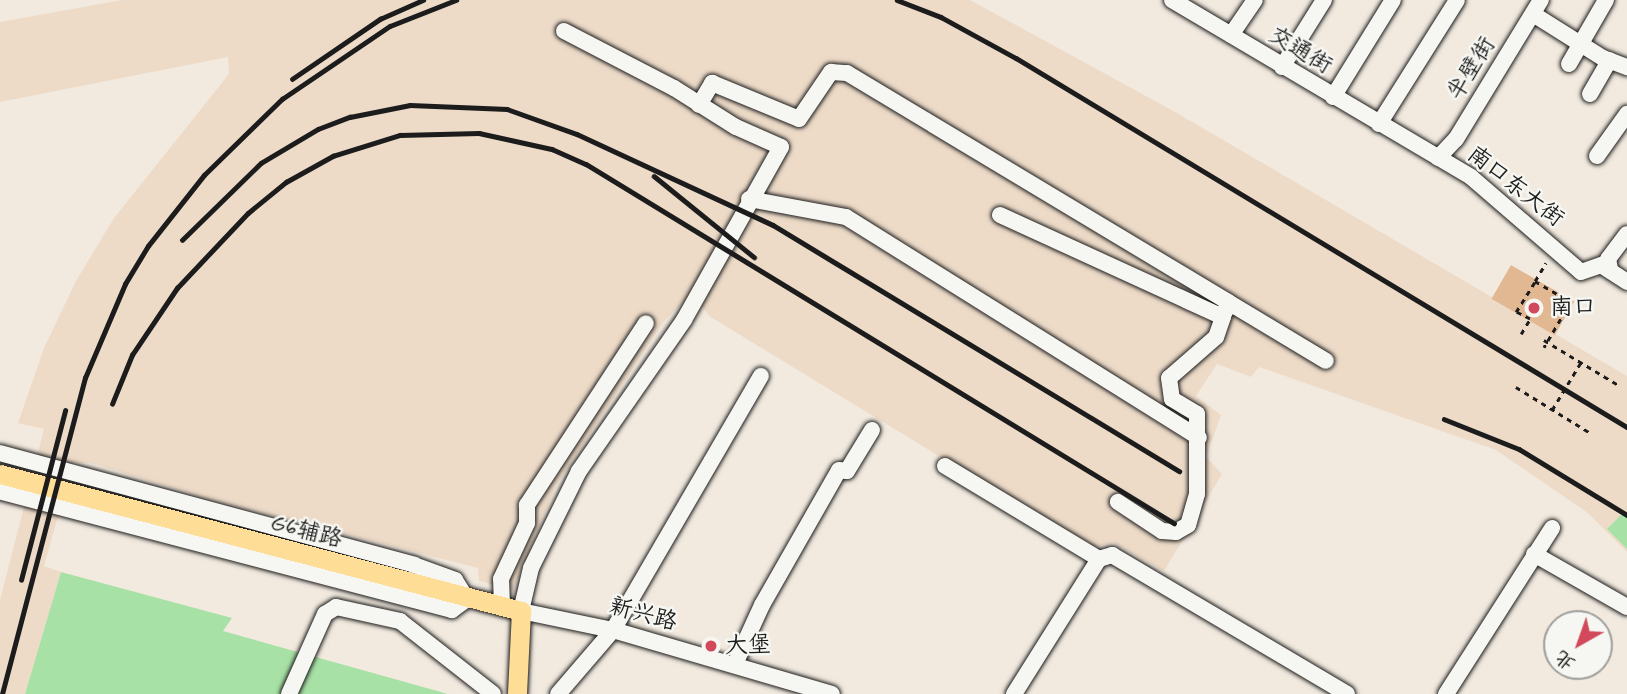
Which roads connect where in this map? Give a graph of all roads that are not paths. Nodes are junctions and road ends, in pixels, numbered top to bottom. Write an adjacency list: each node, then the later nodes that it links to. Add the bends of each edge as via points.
1 (1172, 0): 9 (street, 交通街)
2 (1255, 0): 9 (street)
3 (1324, 0): 13 (street)
4 (1393, 0): 15 (street)
5 (1457, 0): 18 (street)
6 (1606, 0): 10 (street)
7 (1537, 7): 10 (street); 20 (street, 半壁街, via 1456,139)
8 (564, 31): 16 (street)
9 (1231, 35): 13 (street, 交通街)
10 (1582, 43): 11 (street); 12 (street)
11 (1622, 62): 14 (street)
12 (1569, 64)
13 (1282, 67): 15 (street, 交通街)
14 (1590, 94)
15 (1333, 97): 18 (street, 南口东大街)
16 (699, 105): 21 (street, via 781,147); 26 (street, via 712,83 799,119 831,72 847,73)
17 (1627, 114): 19 (street)
18 (1379, 124): 20 (street, 南口东大街)
19 (1597, 156)
20 (1438, 158): 24 (street, 南口东大街, via 1471,177 1581,271 1601,265)
21 (749, 199): 31 (street, via 846,218); 43 (street, via 684,320 579,471)
22 (1000, 215): 26 (street)
23 (1627, 234): 24 (street, via 1608,259)
24 (1610, 269): 25 (street)
25 (1627, 282)
26 (1226, 310): 28 (street); 31 (street, via 1216,337 1169,378 1172,398 1197,414)
27 (646, 323): 43 (street, via 527,505 527,523 501,579)
28 (1326, 362)
29 (761, 376): 45 (street)
30 (872, 430): 46 (street, via 846,471 839,470 762,606)
31 (1199, 438): 36 (street, via 1197,494 1188,525 1176,532 1162,531)
32 (0, 453): 40 (street, via 414,565 455,580)
33 (946, 466): 39 (street)
34 (0, 474): 40 (main road, G6辅路)
35 (0, 491): 41 (street)
36 (1118, 502)
37 (1552, 528): 38 (street)
38 (1534, 554): 42 (street); 54 (street)
39 (1099, 559): 52 (street); 53 (street, via 1112,555)
40 (467, 599): 41 (street, via 452,610); 43 (main road, G6辅路)
41 (421, 600): 44 (street)
42 (1627, 607)
43 (511, 609): 45 (street, 新兴路); 49 (main road)
44 (400, 621): 47 (street, via 336,607 325,614); 48 (street)
45 (613, 630): 46 (street, 新兴路); 50 (street)
46 (735, 664): 51 (street, 新兴路)
47 (289, 694)
48 (493, 694)
49 (517, 694)
50 (558, 694)
51 (832, 694)
52 (1014, 694)
53 (1347, 694)
54 (1446, 694)

